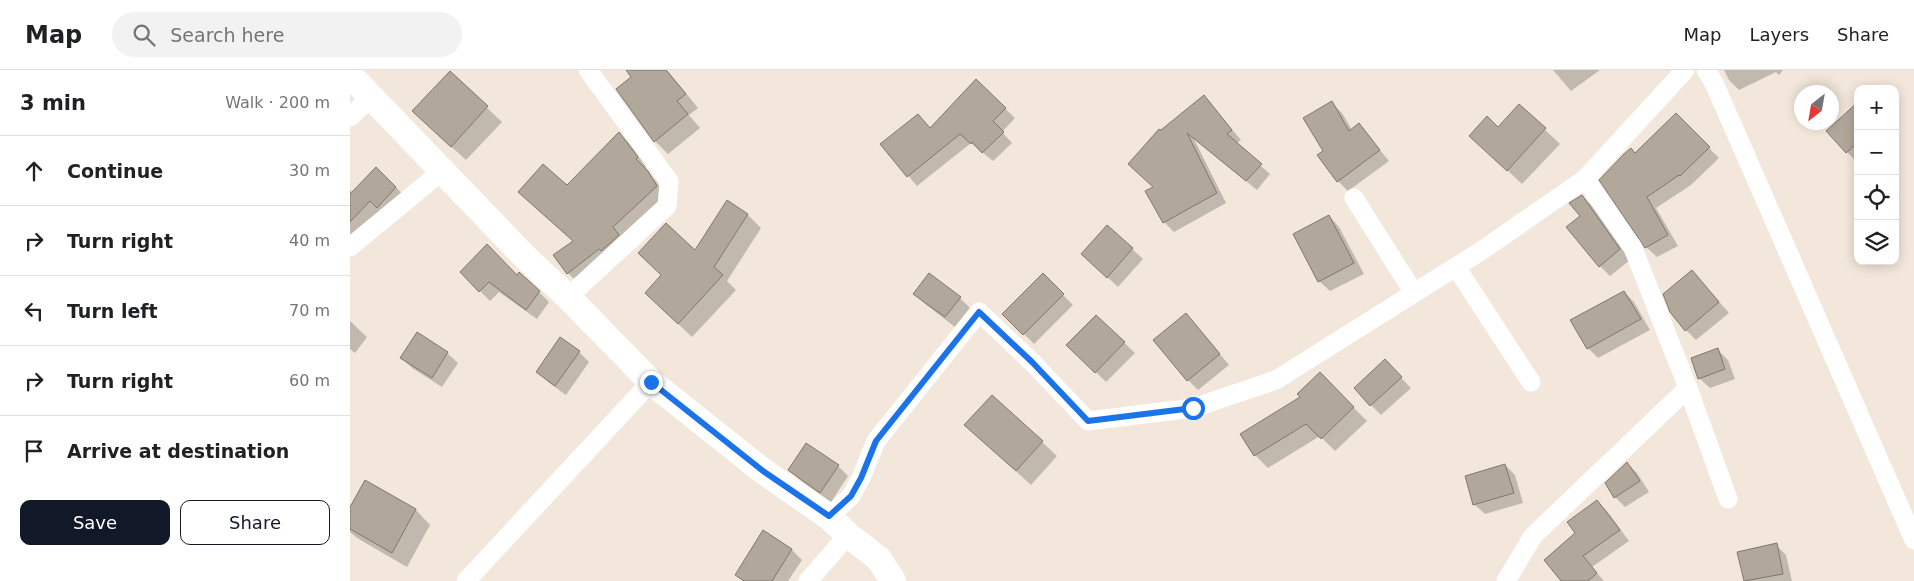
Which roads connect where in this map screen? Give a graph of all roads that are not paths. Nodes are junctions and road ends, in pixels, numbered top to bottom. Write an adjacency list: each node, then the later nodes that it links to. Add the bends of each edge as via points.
1 (588, 70): 13 (street, via 669,180 667,206)
2 (1685, 70): 8 (street)
3 (1706, 70): 18 (street)
4 (350, 75): 5 (street)
5 (371, 97): 6 (street); 7 (street)
6 (350, 117)
7 (442, 171): 10 (street); 13 (street)
8 (1585, 179): 11 (street); 16 (street, via 1633,248)
9 (1354, 198): 12 (street)
10 (350, 247)
11 (1456, 267): 12 (street); 15 (street)
12 (1414, 293): 19 (street, via 1276,380 1193,408 1088,421 979,312 876,441 851,496)
13 (568, 297): 14 (street)
14 (651, 382): 19 (street, via 763,471); 22 (street)
15 (1531, 382)
16 (1688, 388): 17 (street); 25 (street, via 1533,536)
17 (1728, 499)
18 (1907, 505): 21 (street)
19 (829, 516): 20 (street)
20 (848, 535): 23 (street); 24 (street, via 879,559)
21 (1914, 540)
22 (466, 581)
23 (808, 581)
24 (894, 581)
25 (1506, 581)

